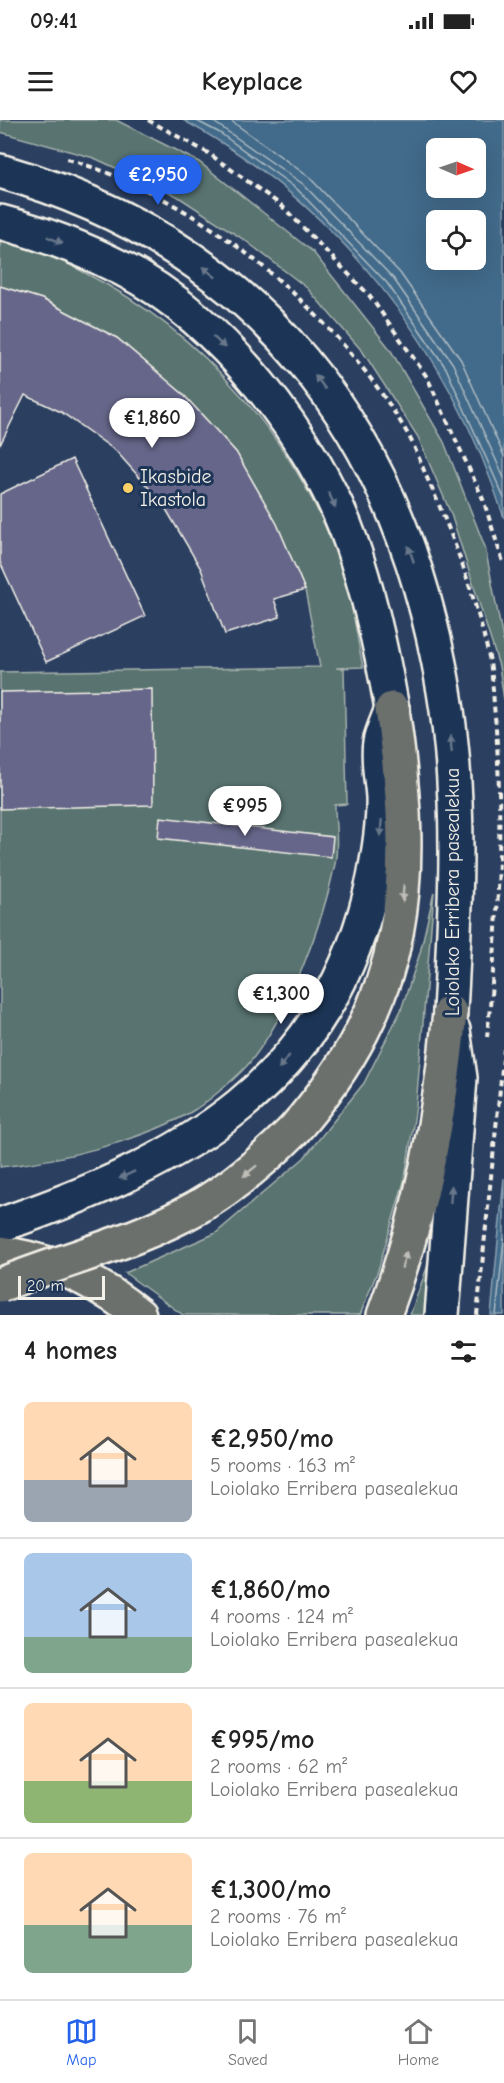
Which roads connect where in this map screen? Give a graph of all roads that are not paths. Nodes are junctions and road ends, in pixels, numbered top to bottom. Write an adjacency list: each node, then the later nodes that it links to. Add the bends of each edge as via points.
1 (0, 171): 4 (main road, Loiolako Erribera pasealekua, one-way to 1, via 456,893 455,795 445,693 424,597 399,521 380,479 339,409 305,362 230,288 189,256 107,209 48,184)
2 (0, 222): 3 (main road, one-way to 3, via 36,231 123,269 164,295 229,351 265,391 313,463 350,540 373,617)
3 (392, 709): 5 (main road, one-way to 5, via 380,744 383,800 370,898 343,972 303,1039 250,1097 187,1145 76,1199); 7 (highway, one-way to 7, bridge, via 400,768 404,897 376,1000 340,1073 293,1131 248,1173 196,1208 141,1233)
4 (450, 1012): 9 (highway, one-way to 4, via 432,1154); 10 (main road, Loiolako Erribera pasealekua, one-way to 4, via 460,1078)
5 (0, 1225)
6 (0, 1253): 8 (highway, via 58,1266 102,1286)
7 (0, 1285)
8 (139, 1315)
9 (384, 1315)
10 (442, 1315)

